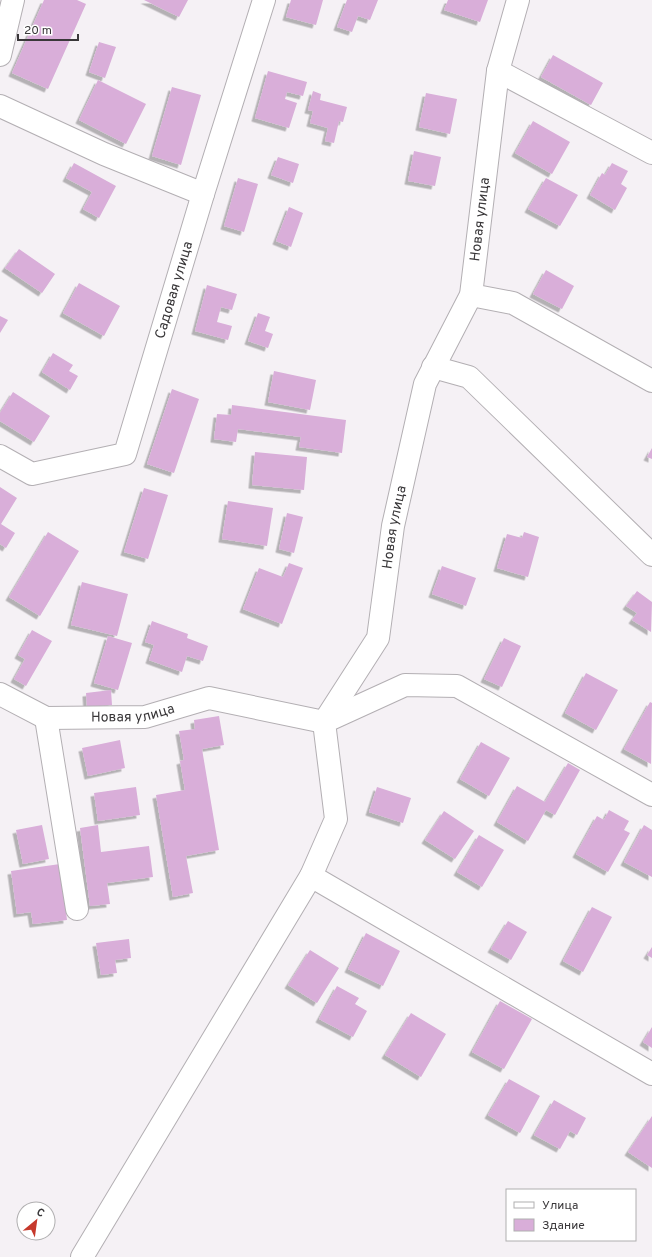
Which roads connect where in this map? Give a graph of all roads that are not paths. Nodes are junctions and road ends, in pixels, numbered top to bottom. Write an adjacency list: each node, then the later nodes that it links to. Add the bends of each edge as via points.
1 (13, 0): 4 (street)
2 (264, 0): 8 (street, Садовая улица)
3 (518, 0): 5 (street, Новая улица)
4 (0, 55)
5 (498, 71): 7 (street); 9 (street, Новая улица)
6 (0, 106): 8 (street, via 104,154)
7 (652, 153)
8 (203, 194): 12 (street, Садовая улица, via 125,454 32,474)
9 (472, 295): 10 (street, Новая улица); 11 (street, via 513,303)
10 (433, 367): 13 (street, via 469,377); 16 (street, Новая улица, via 425,384 393,526 378,638)
11 (652, 381)
12 (0, 456)
13 (652, 555)
14 (0, 694): 15 (street, Новая улица)
15 (46, 718): 16 (street, Новая улица, via 145,716 209,698); 19 (street)
16 (324, 722): 17 (street, via 406,685 457,686); 18 (street, via 336,819)
17 (652, 795)
18 (311, 876): 20 (street); 21 (street)
19 (77, 909)
20 (652, 1074)
21 (82, 1257)

